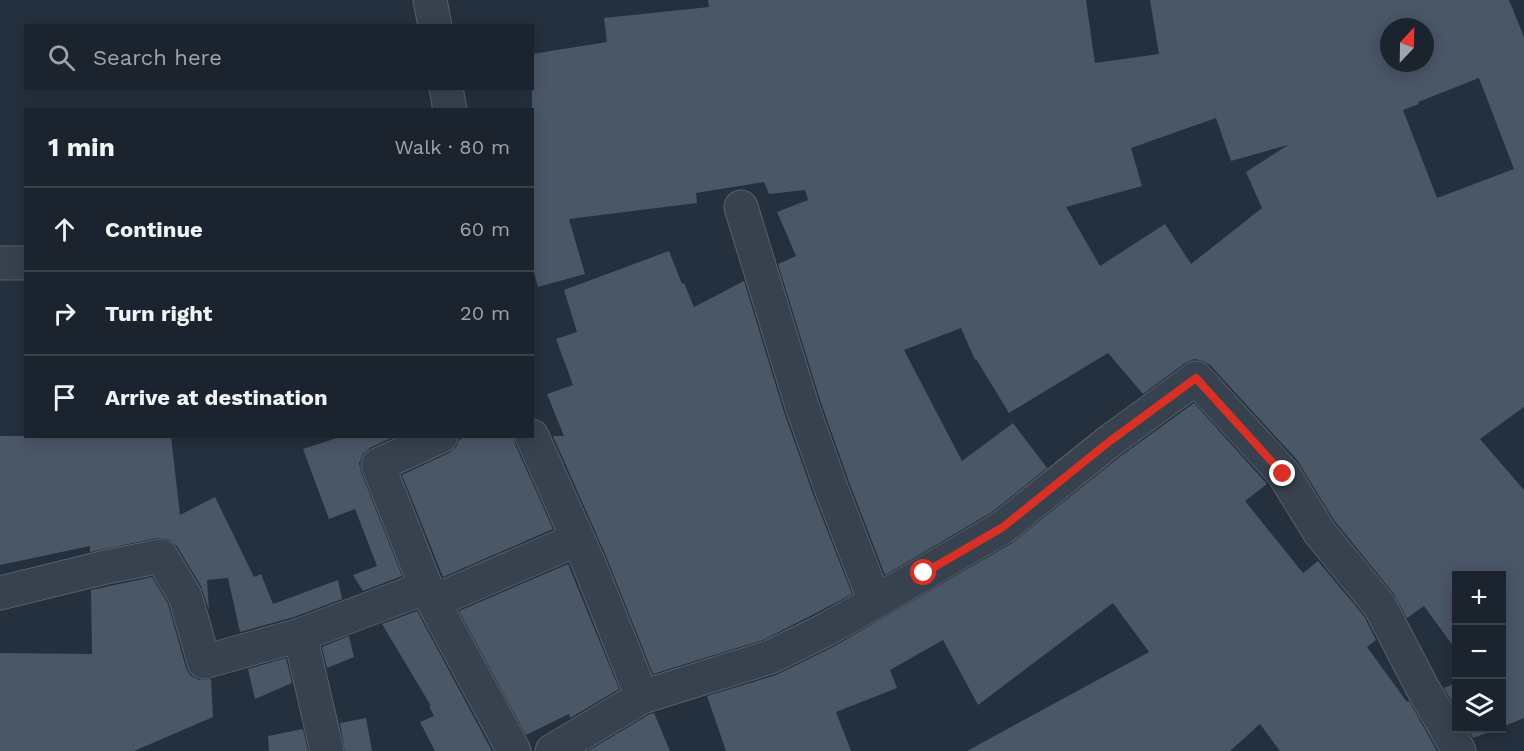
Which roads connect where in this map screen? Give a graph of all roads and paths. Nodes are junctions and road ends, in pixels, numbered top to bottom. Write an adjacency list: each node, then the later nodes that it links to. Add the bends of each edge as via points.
1 (430, 0): 2 (street)
2 (435, 24)
3 (446, 90): 4 (street)
4 (450, 108)
5 (741, 207): 13 (street, via 802,406)
6 (0, 262): 7 (street)
7 (24, 264)
8 (437, 438): 11 (street, via 378,465)
9 (533, 438): 10 (street)
10 (578, 539): 11 (street, via 444,597); 15 (street)
11 (428, 592): 14 (street, via 419,590); 17 (street)
12 (0, 593): 14 (street, via 161,556 184,597 204,662)
13 (875, 602): 15 (street, via 770,657); 19 (street, via 1003,527 1196,378 1283,474 1320,533 1380,606)
14 (300, 635): 16 (street)
15 (642, 697): 18 (street)
16 (327, 751)
17 (514, 751)
18 (552, 751)
19 (1459, 751)

